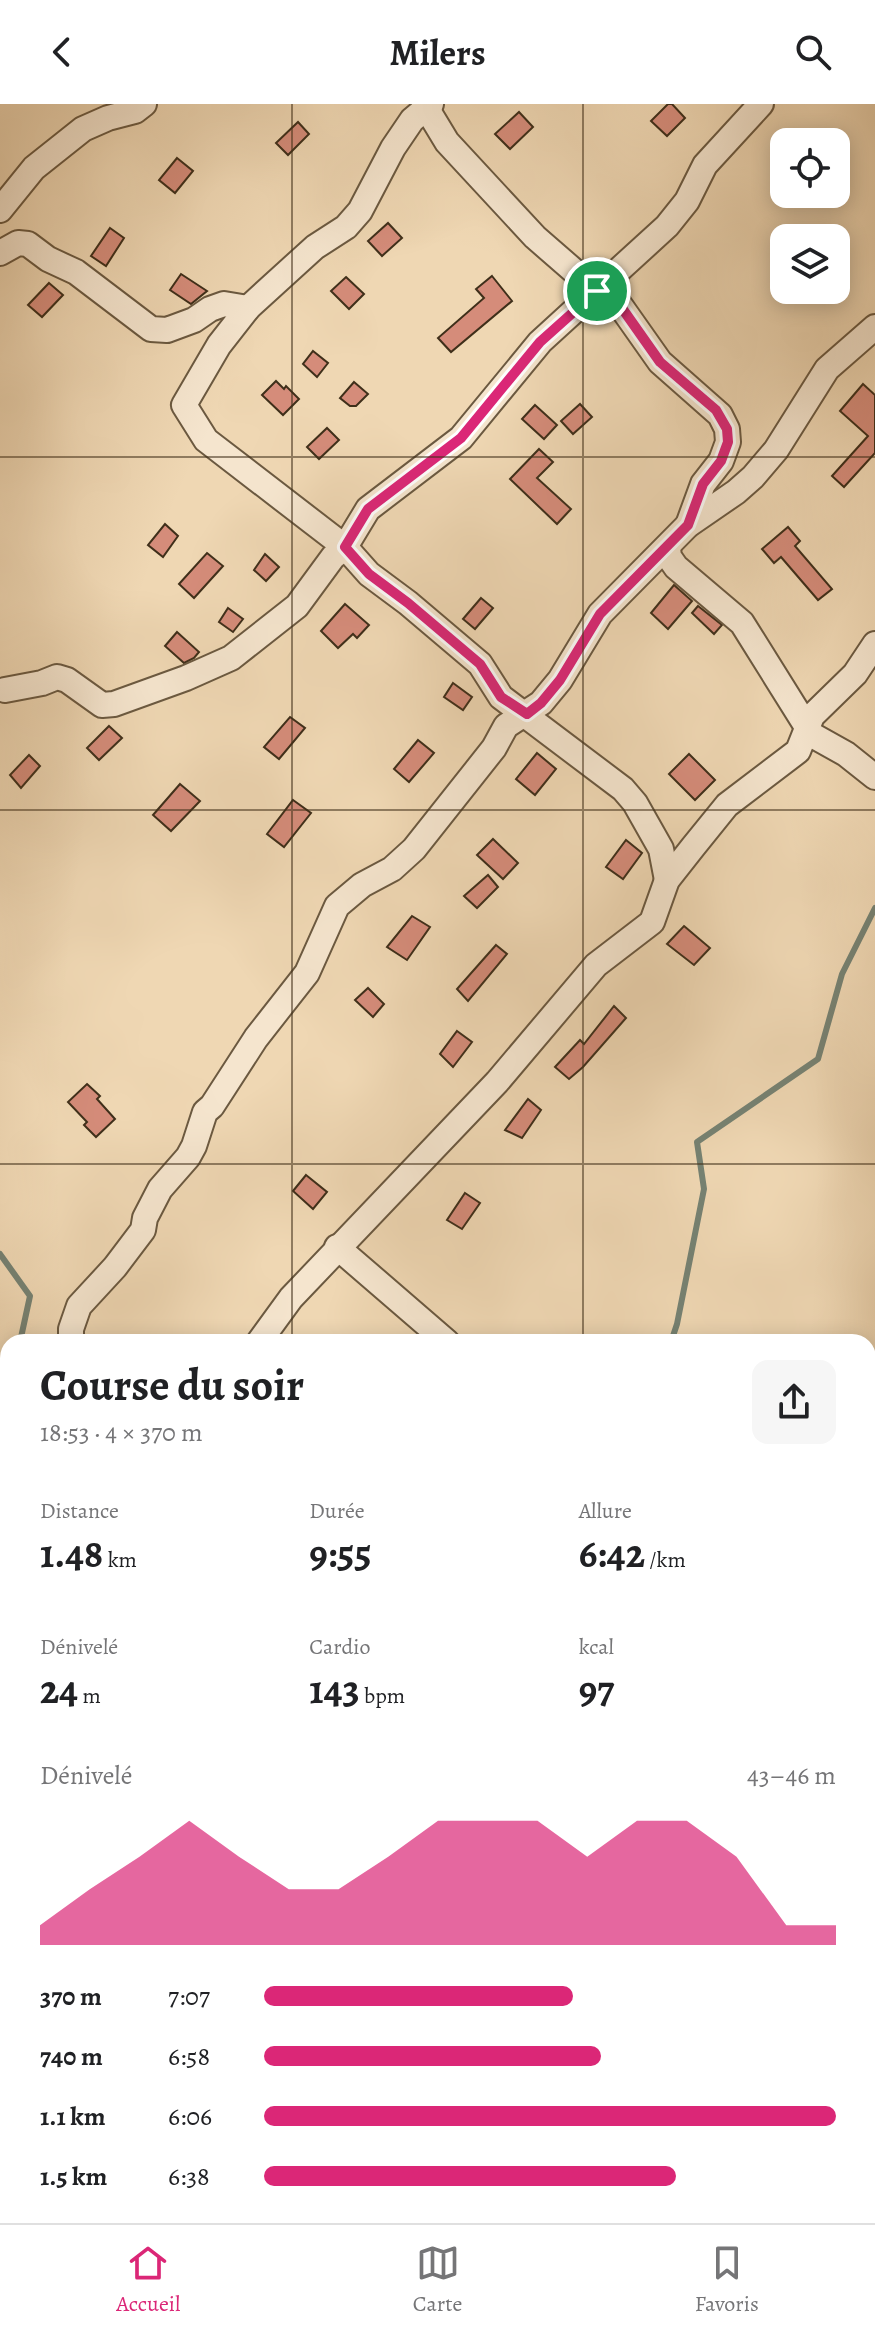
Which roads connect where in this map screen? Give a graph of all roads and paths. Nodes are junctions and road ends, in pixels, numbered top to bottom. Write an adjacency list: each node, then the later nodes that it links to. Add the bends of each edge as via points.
1 (144, 104): 4 (street, via 83,129 34,168)
2 (761, 104): 7 (street, via 705,165 667,226)
3 (428, 105): 7 (street, via 462,160 535,237); 8 (street, via 393,148 354,219)
4 (2, 203): 5 (street)
5 (28, 244): 6 (street, via 18,243); 8 (street, via 76,272 151,329 167,330 224,304)
6 (0, 253)
7 (597, 291): 10 (street, via 617,301 660,362 716,410 727,429 721,461 703,484); 11 (street, via 540,342 461,438 368,509)
8 (248, 308): 11 (street, via 184,405 206,440)
9 (875, 327): 10 (street, via 827,369 753,477)
10 (688, 525): 12 (street)
11 (345, 547): 14 (street, via 271,629 231,658 186,678 107,706 57,677); 15 (street, via 369,574 480,664 501,697)
12 (668, 548): 15 (street, via 600,614 560,680); 16 (street, via 676,567 742,623)
13 (875, 644): 16 (street)
14 (5, 690)
15 (527, 714): 18 (street, via 635,803 661,849); 20 (street, via 506,726 414,849 337,906 307,973 205,1112 194,1146 160,1189 143,1230 79,1306)
16 (806, 728): 17 (street); 18 (street, via 798,751 727,805)
17 (875, 777)
18 (667, 880): 19 (street, via 652,922 596,965 497,1082)
19 (337, 1247): 21 (street); 22 (street)
20 (71, 1334)
21 (265, 1334)
22 (438, 1334)

